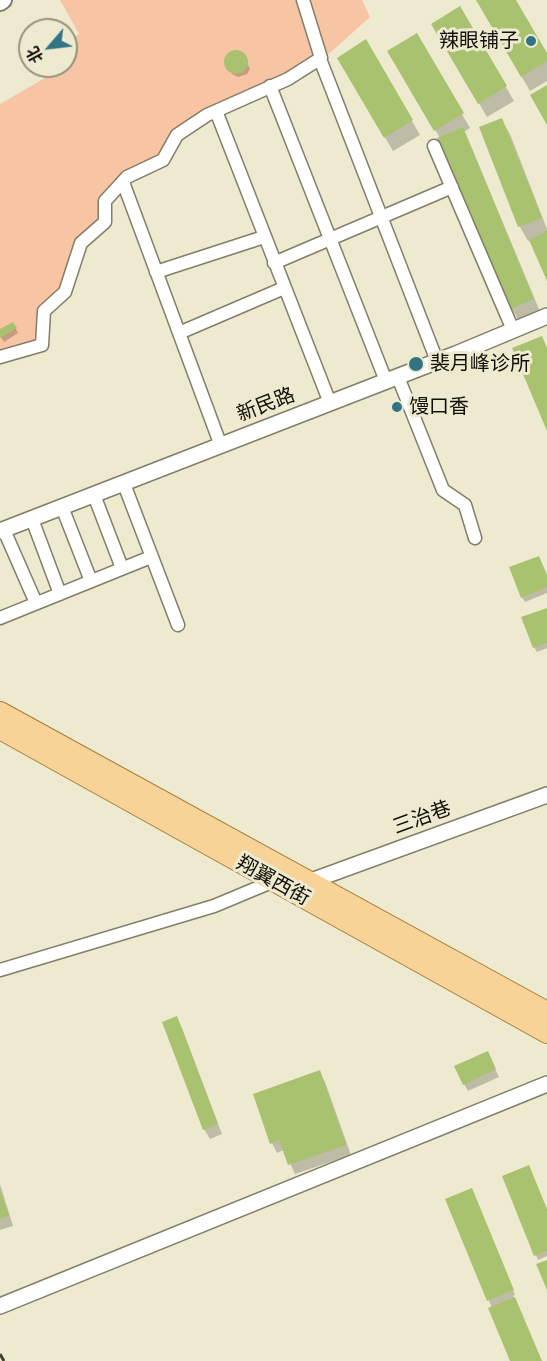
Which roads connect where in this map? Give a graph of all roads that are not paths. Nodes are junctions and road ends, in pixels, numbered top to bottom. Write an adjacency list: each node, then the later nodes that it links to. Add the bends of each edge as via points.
1 (303, 0): 2 (street)
2 (320, 59): 3 (street); 8 (street)
3 (270, 86): 4 (street); 10 (street)
4 (216, 111): 6 (street, via 177,135 163,160); 9 (street)
5 (434, 146): 7 (street)
6 (123, 182): 12 (street); 17 (street, via 105,201 105,222 81,243 65,292 44,311 42,345)
7 (452, 187): 8 (street); 15 (street)
8 (381, 217): 10 (street); 18 (street)
9 (264, 237): 11 (street); 12 (street)
10 (330, 239): 11 (street); 19 (street)
11 (274, 262): 13 (street)
12 (156, 272): 16 (street)
13 (284, 288): 16 (street); 20 (street)
14 (547, 316): 15 (street, 新民路)
15 (513, 330): 18 (street, 新民路)
16 (179, 333): 21 (street)
17 (0, 357)
18 (437, 362): 19 (street, 新民路)
19 (392, 379): 20 (street, 新民路); 27 (street, via 442,490 465,505)
20 (330, 403): 21 (street, 新民路)
21 (221, 446): 22 (street, 新民路)
22 (124, 484): 23 (street, 新民路); 28 (street)
23 (94, 495): 24 (street, 新民路); 29 (street)
24 (62, 507): 25 (street, 新民路); 30 (street)
25 (32, 519): 26 (street, 新民路); 31 (street)
26 (2, 531): 32 (street)
27 (475, 538)
28 (151, 557): 29 (street); 34 (street)
29 (122, 568): 30 (street)
30 (91, 581): 31 (street)
31 (60, 594): 32 (street)
32 (36, 603): 33 (street)
33 (1, 614)
34 (178, 625)
35 (0, 711): 39 (main road, 翔翼西街)
36 (0, 729): 38 (main road, 翔翼西街)
37 (547, 795): 39 (street, 三治巷)
38 (274, 881): 40 (street, via 214,906); 42 (main road, 翔翼西街)
39 (311, 881): 41 (main road, 翔翼西街)
40 (0, 970)
41 (547, 1012)
42 (547, 1033)
43 (547, 1084): 44 (street)
44 (0, 1306)

